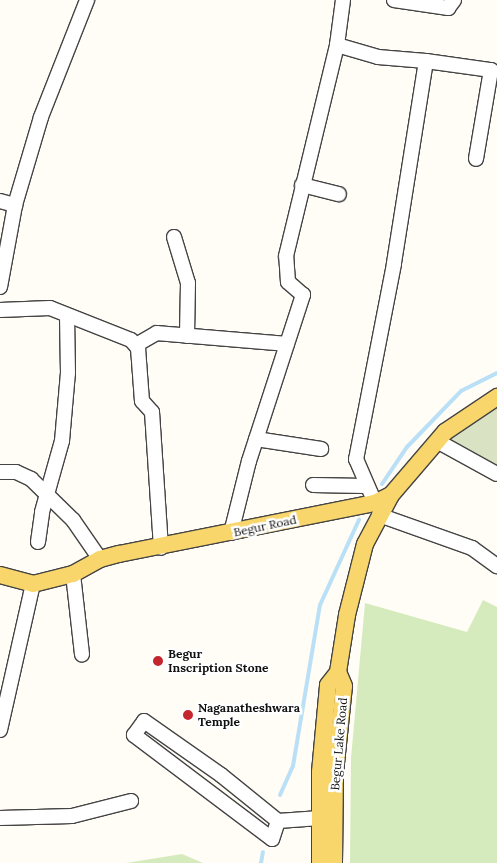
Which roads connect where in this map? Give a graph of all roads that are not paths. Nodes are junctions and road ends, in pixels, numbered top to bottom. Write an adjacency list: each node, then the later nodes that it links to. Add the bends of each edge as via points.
1 (87, 0): 12 (street, via 41,117)
2 (343, 0): 5 (street)
3 (394, 0): 4 (street, via 448,8)
4 (454, 0)
5 (337, 45): 6 (street, via 378,57); 9 (street)
6 (426, 61): 7 (street); 27 (street, via 394,264 358,440 356,459)
7 (494, 70): 8 (street)
8 (476, 159)
9 (302, 185): 10 (street); 18 (street, via 286,256 288,282 303,295)
10 (339, 194)
11 (0, 201): 12 (street)
12 (15, 205): 14 (street)
13 (174, 237): 17 (street, via 188,284)
14 (0, 287)
15 (0, 310): 16 (street, via 41,306)
16 (67, 316): 19 (street, via 132,340); 28 (street, via 68,373 62,441)
17 (187, 336): 18 (street); 19 (street, via 156,333)
18 (287, 344): 21 (street)
19 (136, 345): 32 (street, via 142,401 152,412)
20 (497, 398): 22 (main road, Begur Road, via 472,412)
21 (256, 439): 23 (street); 30 (street)
22 (437, 441): 25 (street); 29 (main road, Begur Road)
23 (321, 449)
24 (0, 472): 28 (street, via 16,472 31,479)
25 (497, 474)
26 (313, 485): 27 (street)
27 (365, 486): 29 (street)
28 (47, 494): 31 (street); 33 (street, via 72,520)
29 (377, 509): 30 (main road, Begur Road); 34 (street, via 472,548); 39 (main road, via 354,583)
30 (231, 533): 32 (main road, Begur Road)
31 (38, 542)
32 (161, 548): 33 (main road, Begur Road)
33 (100, 559): 35 (main road, Begur Road)
34 (497, 566)
35 (73, 574): 37 (main road, Begur Road); 38 (street)
36 (0, 575): 37 (main road, Begur Road)
37 (33, 584): 40 (street)
38 (82, 654)
39 (338, 672): 43 (main road, Begur Lake Road, via 328,685); 45 (main road, Begur Lake Road, via 344,686)
40 (0, 730)
41 (131, 801): 42 (street, via 72,816)
42 (0, 818)
43 (320, 818): 44 (street); 45 (main road, Begur Lake Road)
44 (278, 821): 44 (street, via 272,839 134,732 148,722 222,775)
45 (327, 859)

